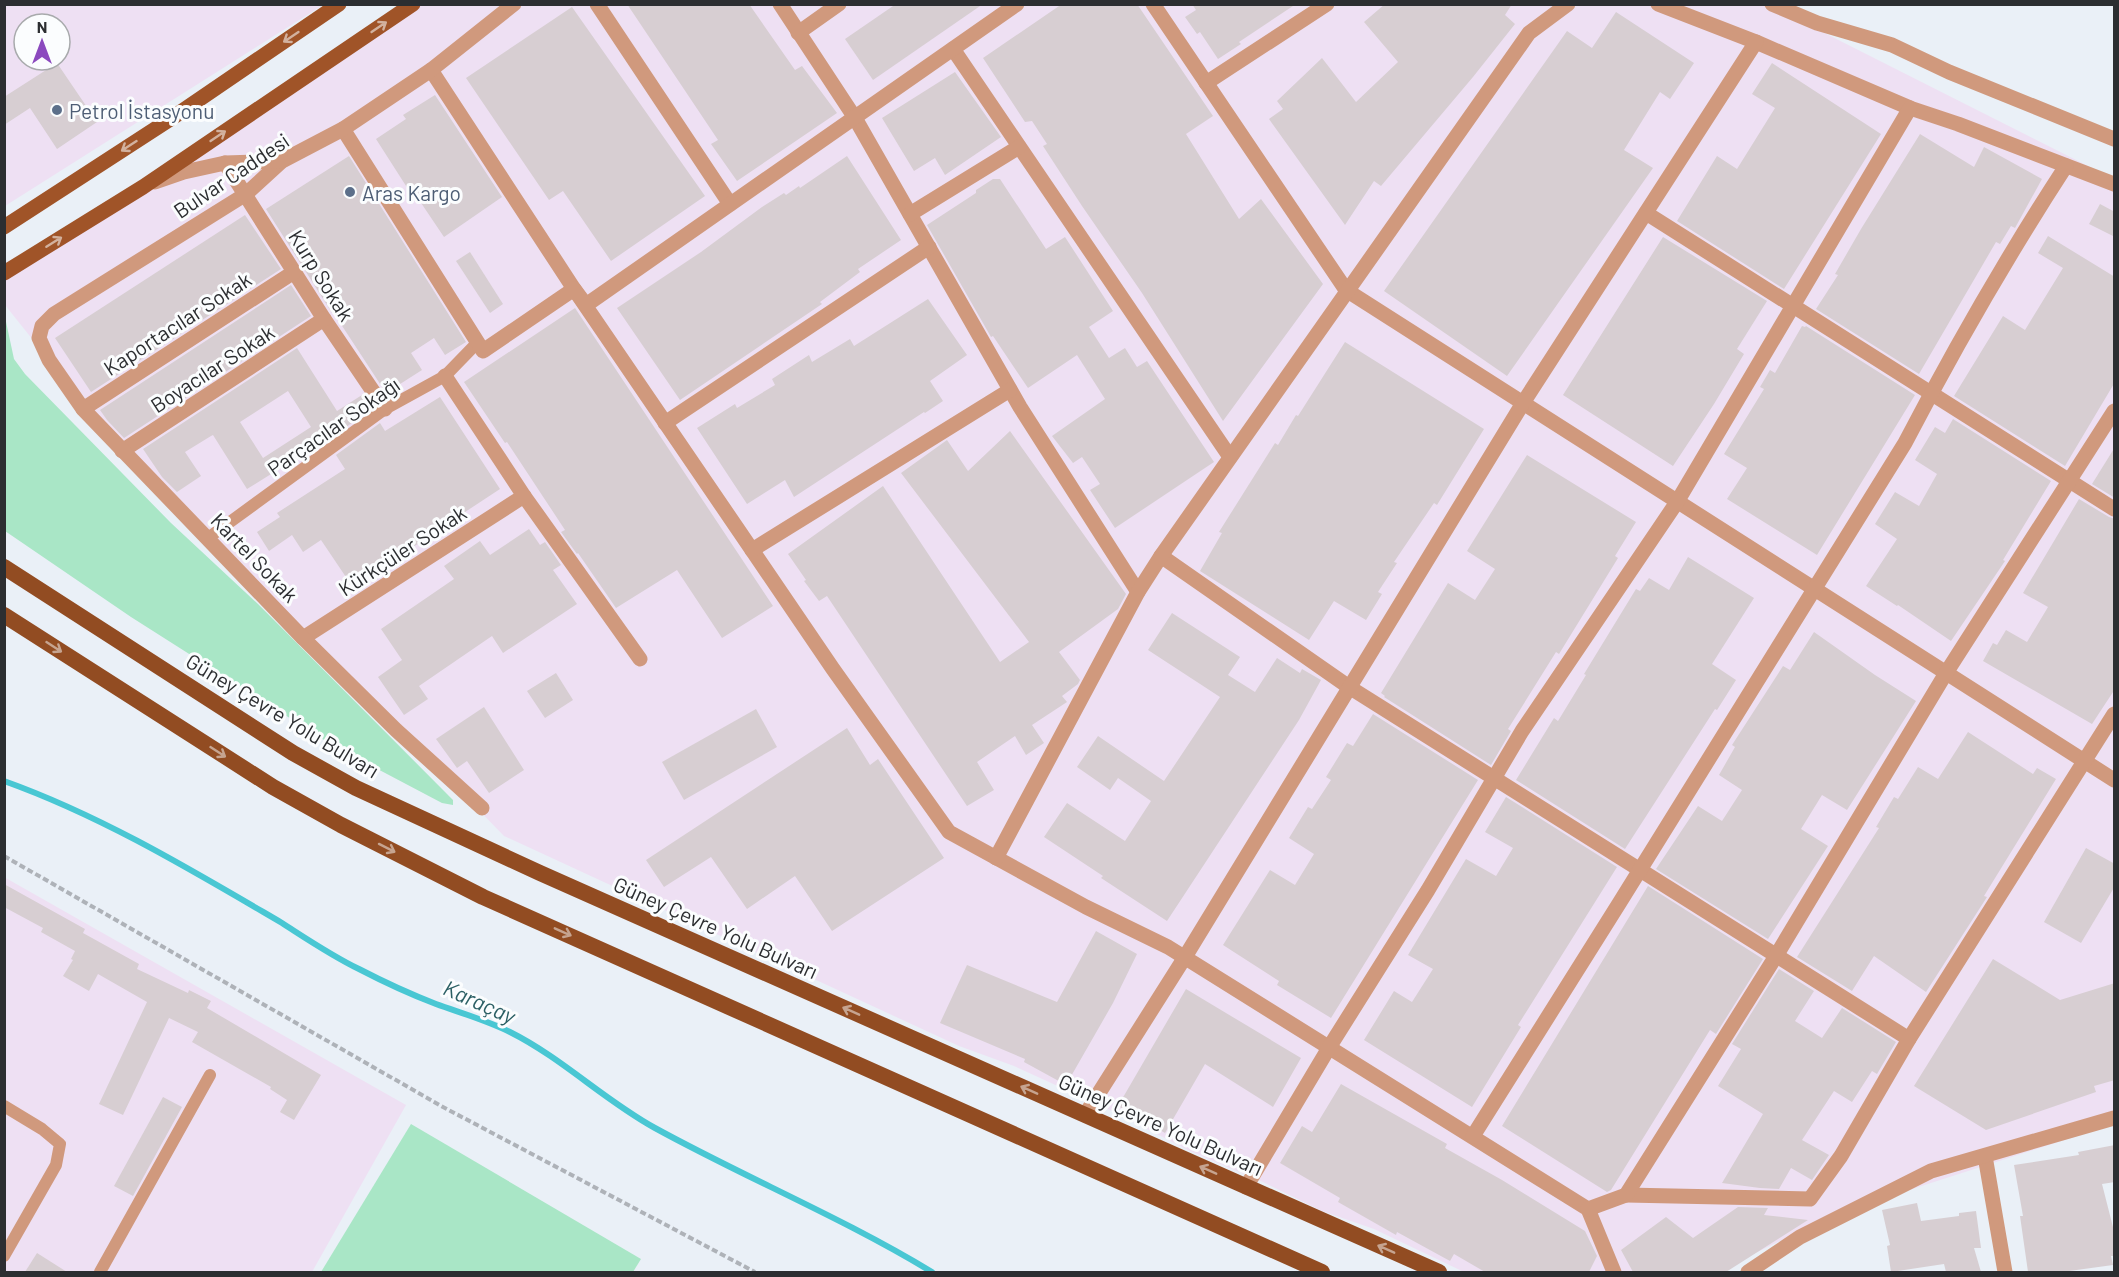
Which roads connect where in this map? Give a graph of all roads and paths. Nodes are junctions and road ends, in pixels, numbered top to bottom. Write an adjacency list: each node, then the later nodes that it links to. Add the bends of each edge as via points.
1 (339, 4): 32 (main road, one-way to 32)
2 (413, 4): 31 (main road, one-way to 2)
3 (514, 4): 16 (street, Bulvar Caddesi)
4 (597, 4): 28 (street)
5 (780, 4): 13 (street)
6 (839, 4): 13 (street)
7 (1017, 4): 15 (street)
8 (1153, 4): 17 (street)
9 (1327, 4): 17 (street)
10 (1568, 4): 37 (street, via 1529,33)
11 (1658, 4): 14 (street)
12 (1772, 4): 21 (street, via 1817,23 1892,45)
13 (798, 33): 19 (street)
14 (1756, 42): 18 (street); 29 (street)
15 (953, 49): 19 (street); 22 (street)
16 (431, 70): 20 (street, Bulvar Caddesi); 36 (street)
17 (1206, 83): 37 (street)
18 (1910, 108): 25 (street); 38 (street)
19 (855, 118): 28 (street); 30 (street)
20 (343, 129): 23 (street, Bulvar Caddesi); 41 (street)
21 (2115, 139)
22 (1019, 147): 30 (street); 51 (street)
23 (282, 161): 24 (street); 27 (street, Bulvar Caddesi)
24 (225, 163): 27 (street, Kurp Sokak); 31 (street, via 160,179)
25 (2066, 166): 26 (street); 44 (street)
26 (2115, 184)
27 (246, 194): 34 (street, Kurp Sokak); 39 (street, Bulvar Caddesi)
28 (730, 204): 36 (street, via 586,305)
29 (1646, 213): 38 (street); 45 (street)
30 (910, 214): 33 (street)
31 (80, 226): 35 (main road, one-way to 31)
32 (4, 227)
33 (929, 247): 43 (street); 49 (street)
34 (294, 272): 40 (street, Kurp Sokak); 46 (street, Kaportacılar Sokak)
35 (4, 273)
36 (574, 289): 41 (street, via 483,351); 49 (street)
37 (1346, 291): 45 (street); 51 (street)
38 (1793, 306): 44 (street); 54 (street)
39 (54, 314): 46 (street, Kartel Sokak, via 42,326 39,338)
40 (324, 319): 47 (street, Kurp Sokak); 50 (street, Boyacılar Sokak)
41 (477, 344): 42 (lane, Parçacılar Sokağı)
42 (445, 376): 47 (lane, Parçacılar Sokağı); 53 (street)
43 (1010, 390): 57 (street); 61 (street)
44 (1930, 394): 52 (street); 60 (street, via 1905,443)
45 (1523, 403): 54 (street); 66 (street)
46 (83, 409): 50 (street, Kartel Sokak)
47 (385, 409): 56 (lane, Parçacılar Sokağı)
48 (2115, 411): 52 (street)
49 (665, 423): 57 (street)
50 (122, 451): 56 (street, Kartel Sokak)
51 (1230, 457): 58 (street)
52 (2070, 482): 55 (street); 65 (street)
53 (524, 496): 63 (street, Kürkçüler Sokak); 64 (street)
54 (1677, 502): 60 (street); 69 (street, via 1522,731)
55 (2115, 509)
56 (208, 538): 63 (street, Kartel Sokak)
57 (752, 550): 73 (street, via 949,832)
58 (1161, 556): 61 (street); 66 (street)
59 (4, 567): 81 (highway, Güney Çevre Yolu Bulvarı, one-way to 59, via 356,788 293,753)
60 (1814, 589): 65 (street); 74 (street)
61 (1138, 592): 73 (street)
62 (4, 615): 91 (highway, one-way to 91, via 273,787 483,897)
63 (303, 638): 71 (street, Kartel Sokak)
64 (640, 659)
65 (1946, 673): 68 (street); 75 (street)
66 (1349, 687): 69 (street); 76 (street)
67 (2115, 714): 68 (street)
68 (2085, 761): 70 (street); 77 (street)
69 (1494, 780): 74 (street); 78 (street)
70 (2115, 780)
71 (482, 808)
72 (4, 856): 90 (path, via 443,1107)
73 (996, 858): 76 (street)
74 (1640, 870): 75 (street); 83 (street)
75 (1776, 956): 77 (street); 86 (street)
76 (1185, 957): 78 (street); 81 (street)
77 (1909, 1039): 86 (street, via 1841,1156 1810,1198)
78 (1330, 1046): 83 (street); 85 (street)
79 (210, 1076): 89 (lane)
80 (4, 1106): 88 (lane, via 60,1144 56,1165)
81 (1085, 1115): 85 (highway, Güney Çevre Yolu Bulvarı, one-way to 81)
82 (2115, 1118): 84 (street)
83 (1473, 1136): 87 (street)
84 (1985, 1156): 94 (street, via 1931,1171 1800,1237); 95 (street)
85 (1246, 1186): 92 (highway, Güney Çevre Yolu Bulvarı, one-way to 85)
86 (1626, 1195): 87 (street)
87 (1588, 1209): 93 (street)
88 (4, 1256)
89 (100, 1272)
90 (755, 1272)
91 (1322, 1272)
92 (1439, 1272)
93 (1614, 1272)
94 (1748, 1272)
95 (2005, 1272)

